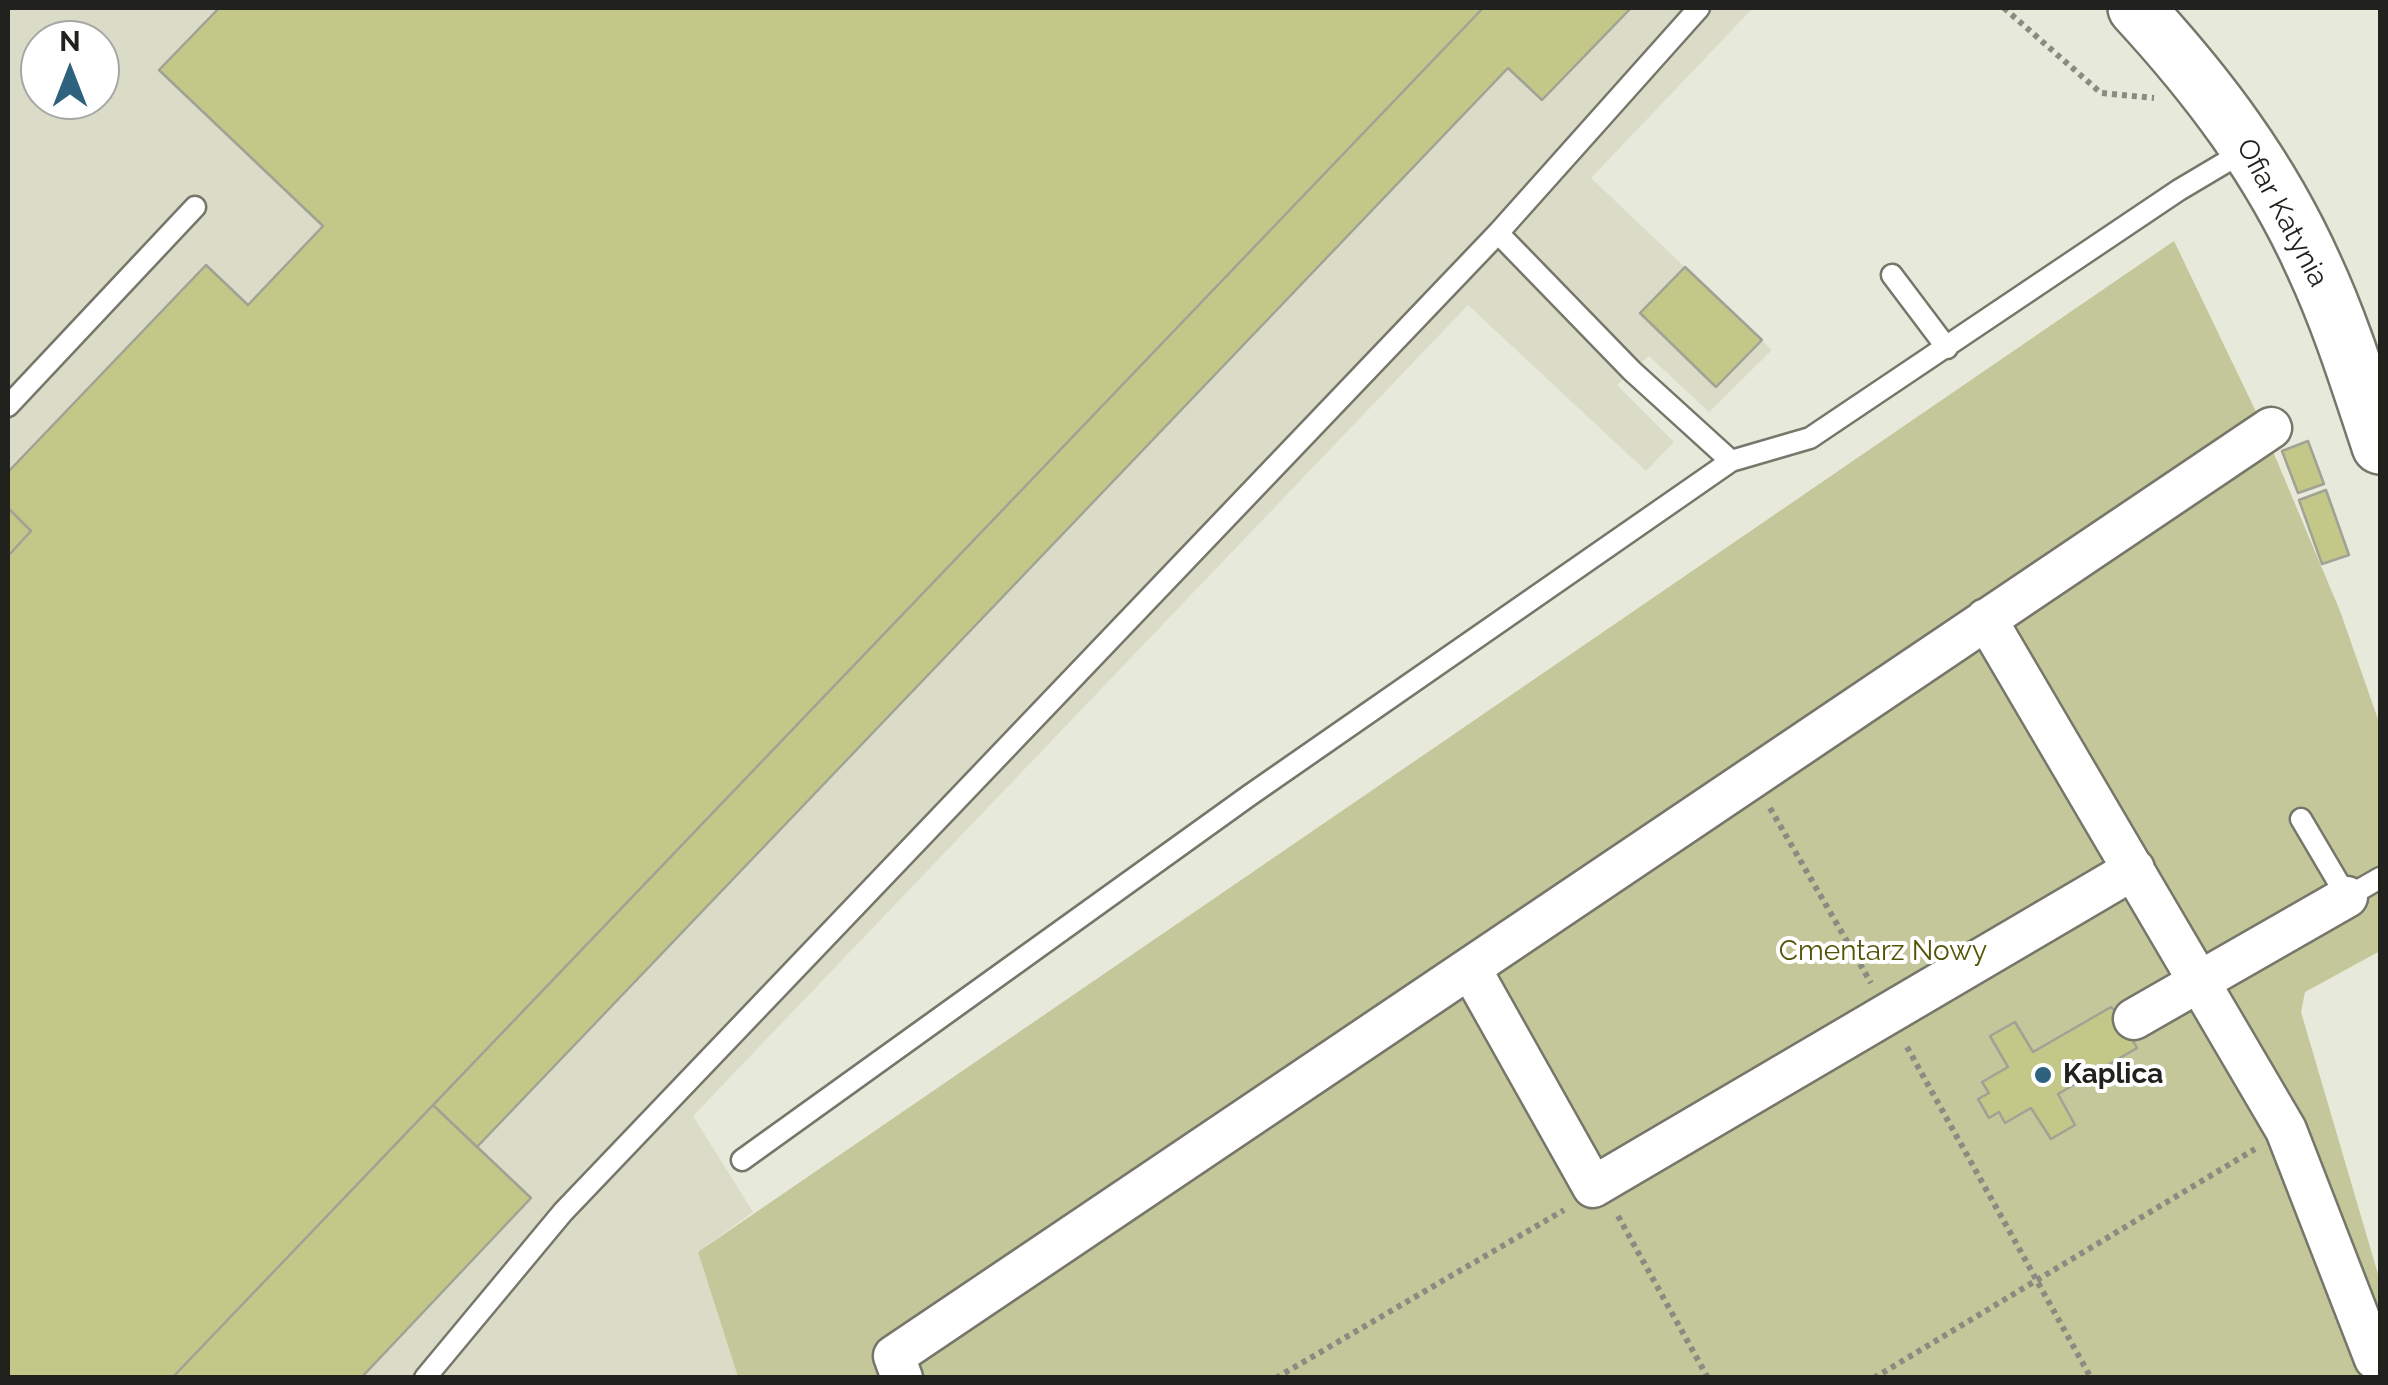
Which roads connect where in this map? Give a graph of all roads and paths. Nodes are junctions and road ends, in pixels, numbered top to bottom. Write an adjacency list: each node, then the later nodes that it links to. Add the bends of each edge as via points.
1 (1700, 8): 6 (lane)
2 (2004, 8): 4 (path, via 2101,93)
3 (2136, 8): 4 (street, Ofiar Katynia)
4 (2235, 127): 8 (lane, via 2179,190); 11 (street, Ofiar Katynia, via 2315,268)
5 (194, 207): 9 (lane)
6 (1498, 233): 12 (lane); 27 (lane, via 562,1212)
7 (1892, 275): 8 (lane)
8 (1947, 348): 12 (lane, via 1810,438)
9 (8, 406)
10 (2271, 428): 13 (street)
11 (2380, 446)
12 (1731, 462): 23 (lane, via 1250,795)
13 (1986, 619): 14 (street); 16 (street)
14 (1752, 777): 18 (street); 20 (path)
15 (2301, 819): 17 (lane)
16 (2134, 870): 19 (street); 20 (street)
17 (2364, 887): 19 (street)
18 (1470, 968): 24 (street); 28 (street, via 894,1356)
19 (2199, 982): 21 (street); 22 (street)
20 (1888, 1014): 24 (street); 25 (path)
21 (2134, 1018)
22 (2286, 1130): 25 (path); 26 (street)
23 (742, 1160)
24 (1593, 1186): 29 (path); 30 (path, via 1607,1196)
25 (2035, 1280): 31 (path); 32 (path)
26 (2375, 1359)
27 (424, 1378)
28 (902, 1378)
29 (1276, 1378)
30 (1708, 1378)
31 (1874, 1378)
32 (2091, 1378)

